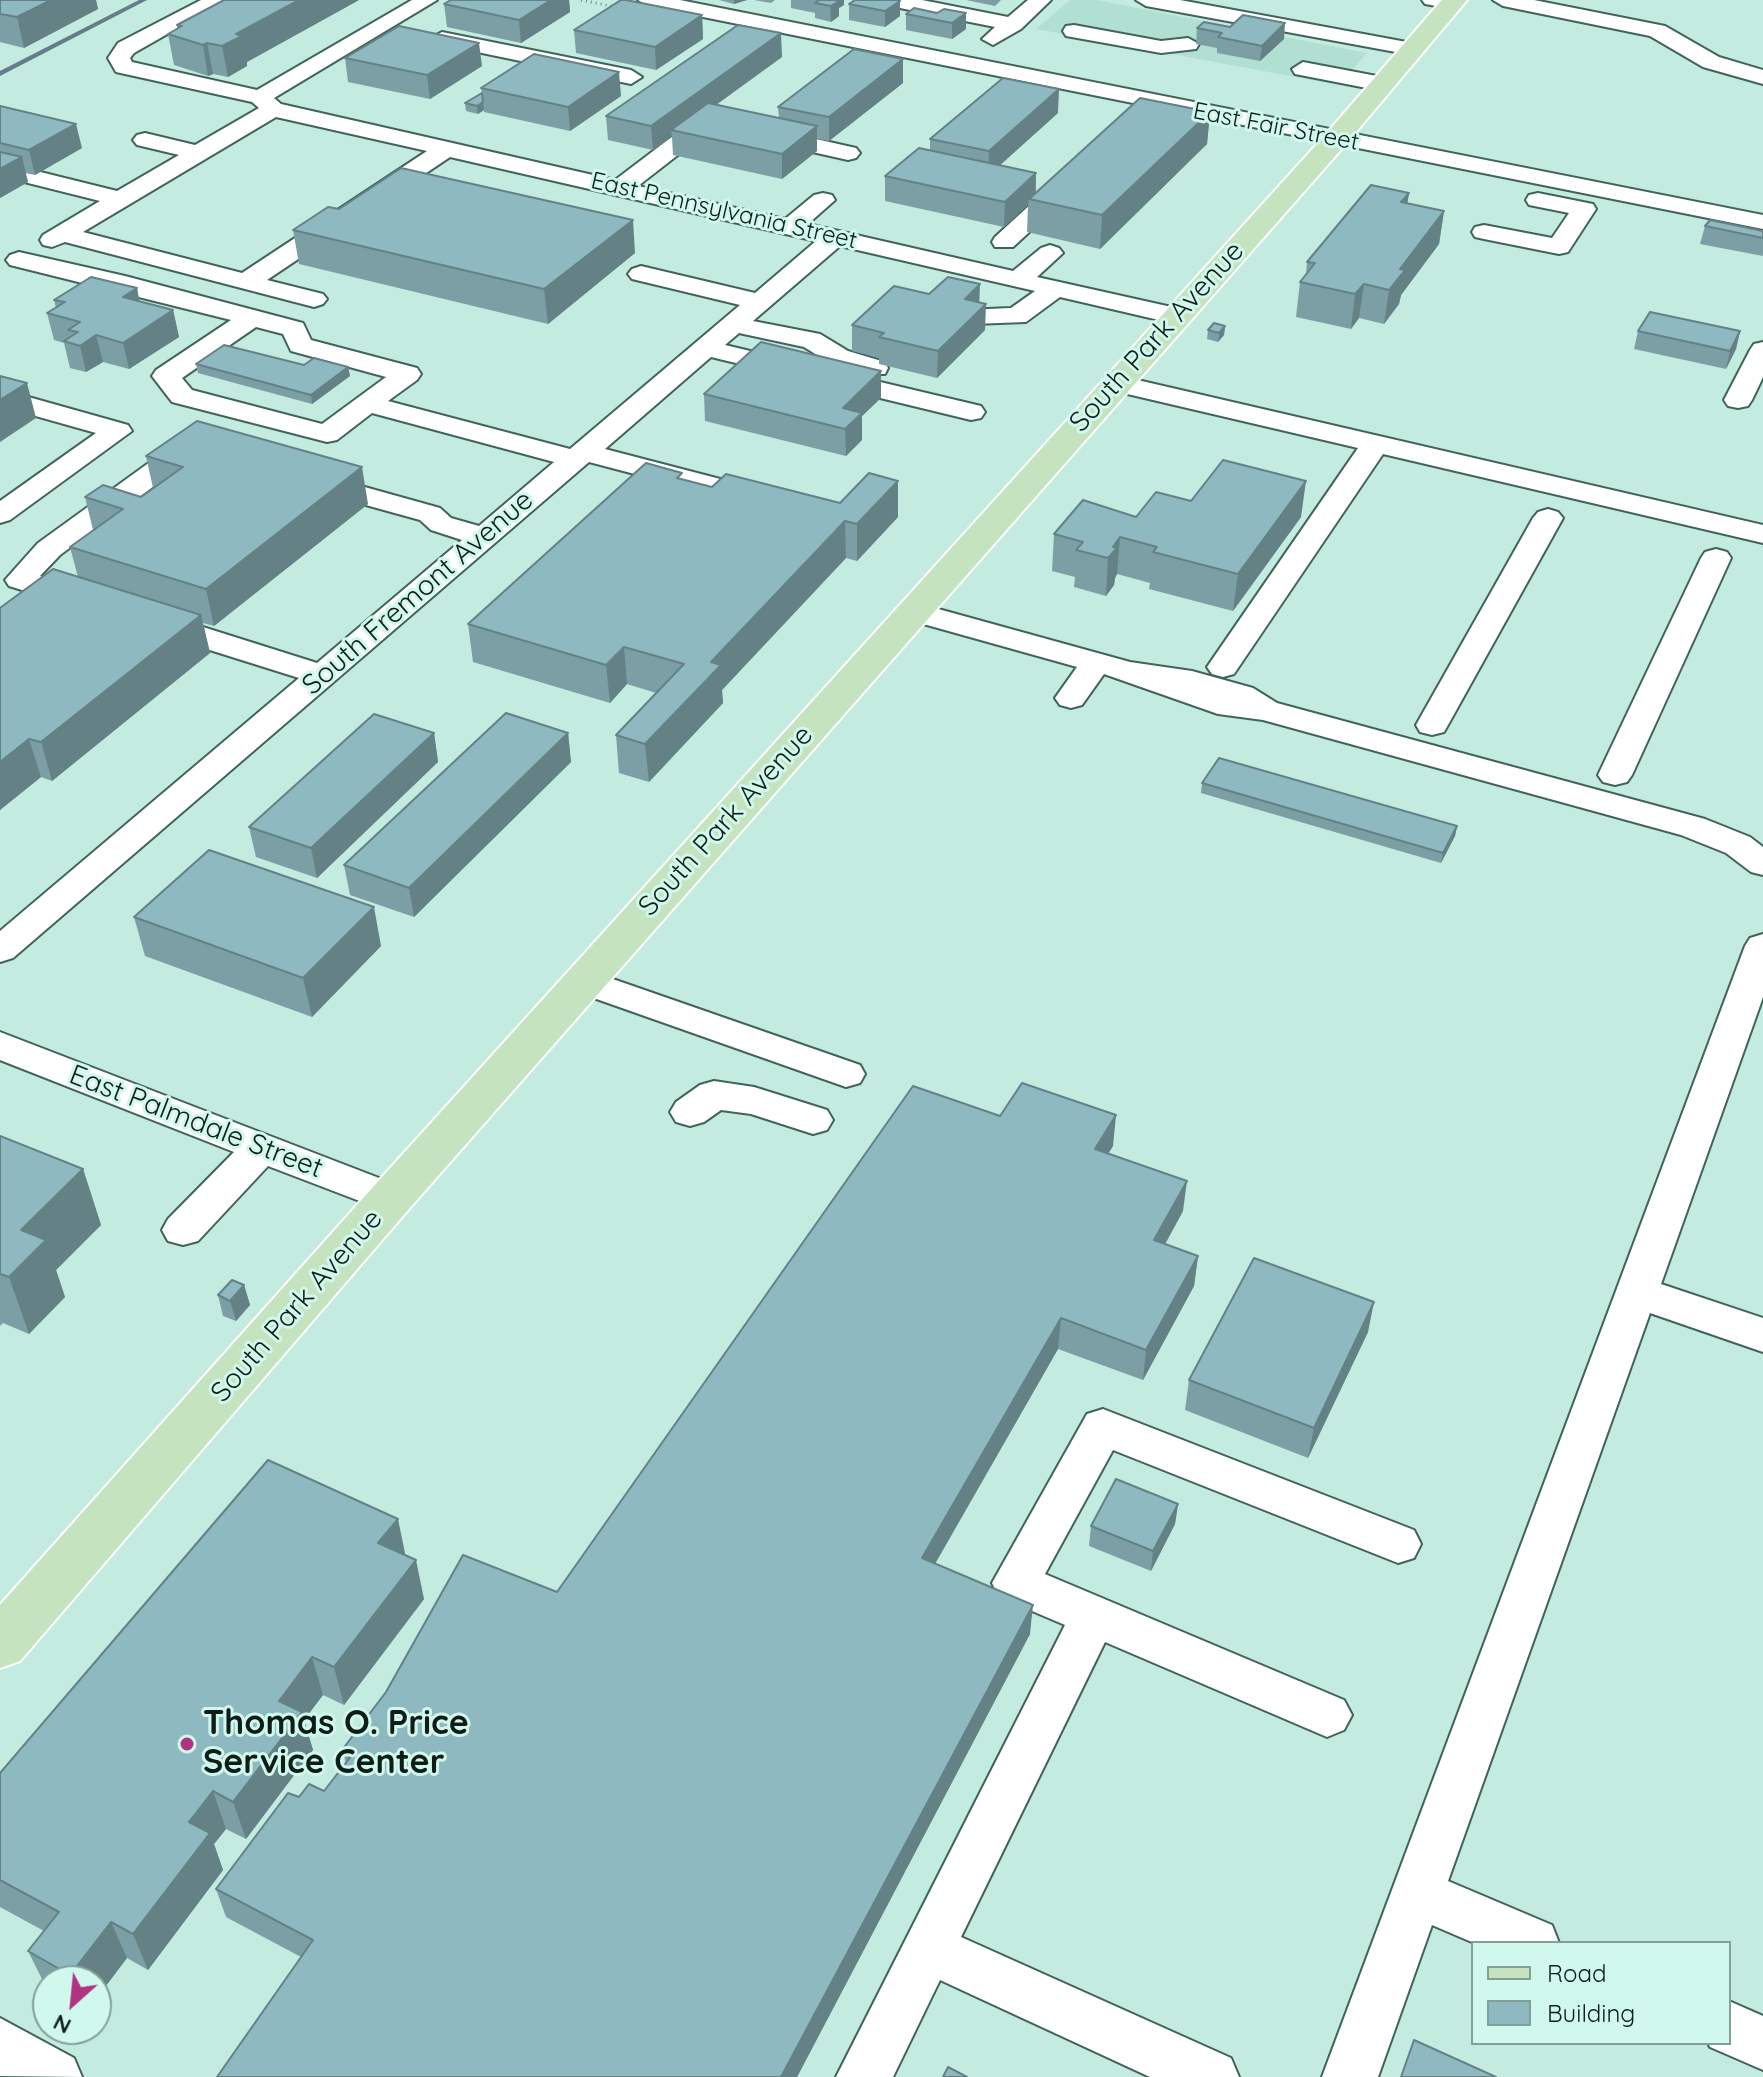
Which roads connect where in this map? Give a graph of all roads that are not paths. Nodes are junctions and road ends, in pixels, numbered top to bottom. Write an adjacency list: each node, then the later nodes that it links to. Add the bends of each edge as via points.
1 (217, 0): 22 (street, East Pennsylvania Street, via 126,48 119,58 124,67)
2 (427, 0): 22 (street)
3 (648, 0): 16 (street, East Fair Street)
4 (890, 0): 11 (street)
5 (1041, 0): 11 (street)
6 (1146, 0): 10 (street)
7 (1503, 0): 19 (street, via 1657,31 1711,62)
8 (1446, 1): 15 (main road, South Park Avenue)
9 (1273, 2): 10 (street)
10 (1256, 20): 15 (street)
11 (1013, 24): 16 (street)
12 (1074, 31): 14 (street, via 1161,47)
13 (442, 38): 18 (street)
14 (1188, 44)
15 (1412, 49): 20 (main road, South Park Avenue)
16 (963, 64): 25 (street, East Fair Street)
17 (1303, 69): 20 (street)
18 (631, 77)
19 (1763, 77)
20 (1382, 84): 25 (main road, South Park Avenue)
21 (346, 102): 23 (street)
22 (266, 103): 23 (street, East Pennsylvania Street); 30 (street)
23 (317, 119): 27 (street, East Pennsylvania Street)
24 (437, 122): 27 (street)
25 (1336, 139): 38 (street, East Fair Street); 57 (main road, South Park Avenue)
26 (145, 140): 30 (street)
27 (409, 140): 29 (street, East Pennsylvania Street)
28 (531, 143): 32 (street)
29 (447, 148): 32 (street, East Pennsylvania Street); 52 (street)
30 (199, 153): 37 (street)
31 (848, 153): 34 (street, via 706,122)
32 (505, 161): 34 (street, East Pennsylvania Street)
33 (0, 169): 37 (street)
34 (620, 188): 41 (street, East Pennsylvania Street)
35 (1023, 190): 45 (street, via 1053,197)
36 (1511, 194): 38 (street)
37 (120, 199): 43 (street)
38 (1591, 199): 40 (street, East Fair Street); 42 (street, via 1559,247)
39 (823, 200): 41 (street)
40 (1763, 222)
41 (791, 226): 44 (street, East Pennsylvania Street)
42 (1484, 232)
43 (62, 234): 48 (street); 52 (street)
44 (836, 237): 47 (street, East Pennsylvania Street); 55 (street, South Fremont Avenue)
45 (1004, 242)
46 (1050, 253): 50 (street)
47 (930, 258): 50 (street, East Pennsylvania Street); 51 (street)
48 (9, 265): 58 (street)
49 (641, 274): 55 (street)
50 (1019, 279): 53 (street, East Pennsylvania Street)
51 (908, 281)
52 (246, 282): 54 (street)
53 (1056, 288): 56 (street, via 1017,316); 57 (street, East Pennsylvania Street)
54 (314, 299)
55 (759, 302): 59 (street, South Fremont Avenue)
56 (973, 316)
57 (1176, 316): 63 (main road, South Park Avenue)
58 (251, 318): 66 (street, via 294,329 300,345 407,374); 66 (street, via 166,376 182,396 327,434)
59 (733, 324): 60 (street, South Fremont Avenue); 62 (street, via 811,340 839,357)
60 (705, 348): 67 (street); 70 (street, South Fremont Avenue)
61 (1763, 350): 65 (street)
62 (897, 374)
63 (1116, 383): 68 (street); 78 (main road, South Park Avenue)
64 (0, 397): 73 (street, via 118,431)
65 (1738, 400)
66 (368, 404): 70 (street)
67 (971, 412)
68 (1376, 443): 75 (street); 80 (street)
69 (220, 455): 81 (street, via 189,447 49,549 20,580)
70 (579, 456): 72 (street); 76 (street, South Fremont Avenue)
71 (296, 477): 76 (street, via 430,514 441,524)
72 (787, 505)
73 (0, 514)
74 (1548, 518): 83 (street)
75 (1763, 534)
76 (484, 537): 81 (street, South Fremont Avenue)
77 (1716, 558): 84 (street)
78 (913, 611): 79 (street); 88 (main road, South Park Avenue)
79 (1096, 662): 82 (street); 85 (street, via 1212,702 1265,710 1693,827 1738,845)
80 (1223, 667)
81 (322, 675): 87 (street, South Fremont Avenue)
82 (1071, 698)
83 (1432, 725)
84 (1615, 775)
85 (1763, 864)
86 (1763, 946): 96 (street)
87 (0, 950)
88 (584, 981): 90 (street); 94 (main road, South Park Avenue)
89 (0, 1045): 93 (street, East Palmdale Street)
90 (846, 1074)
91 (690, 1112): 92 (street, via 714,1095)
92 (813, 1120)
93 (262, 1147): 94 (street, East Palmdale Street); 95 (street)
94 (391, 1198): 100 (main road, South Park Avenue)
95 (183, 1230)
96 (1637, 1292): 97 (street); 102 (street)
97 (1763, 1335)
98 (1398, 1544): 99 (street, via 1103,1427 1016,1583)
99 (1094, 1616): 101 (street); 104 (street)
100 (0, 1644)
101 (1327, 1715)
102 (1417, 1893): 103 (street); 111 (street)
103 (1528, 1941)
104 (928, 1948): 109 (street); 110 (street)
105 (1731, 2029): 106 (street)
106 (1763, 2043)
107 (0, 2045): 108 (street)
108 (54, 2077)
109 (864, 2077)
110 (1211, 2077)
111 (1350, 2077)

